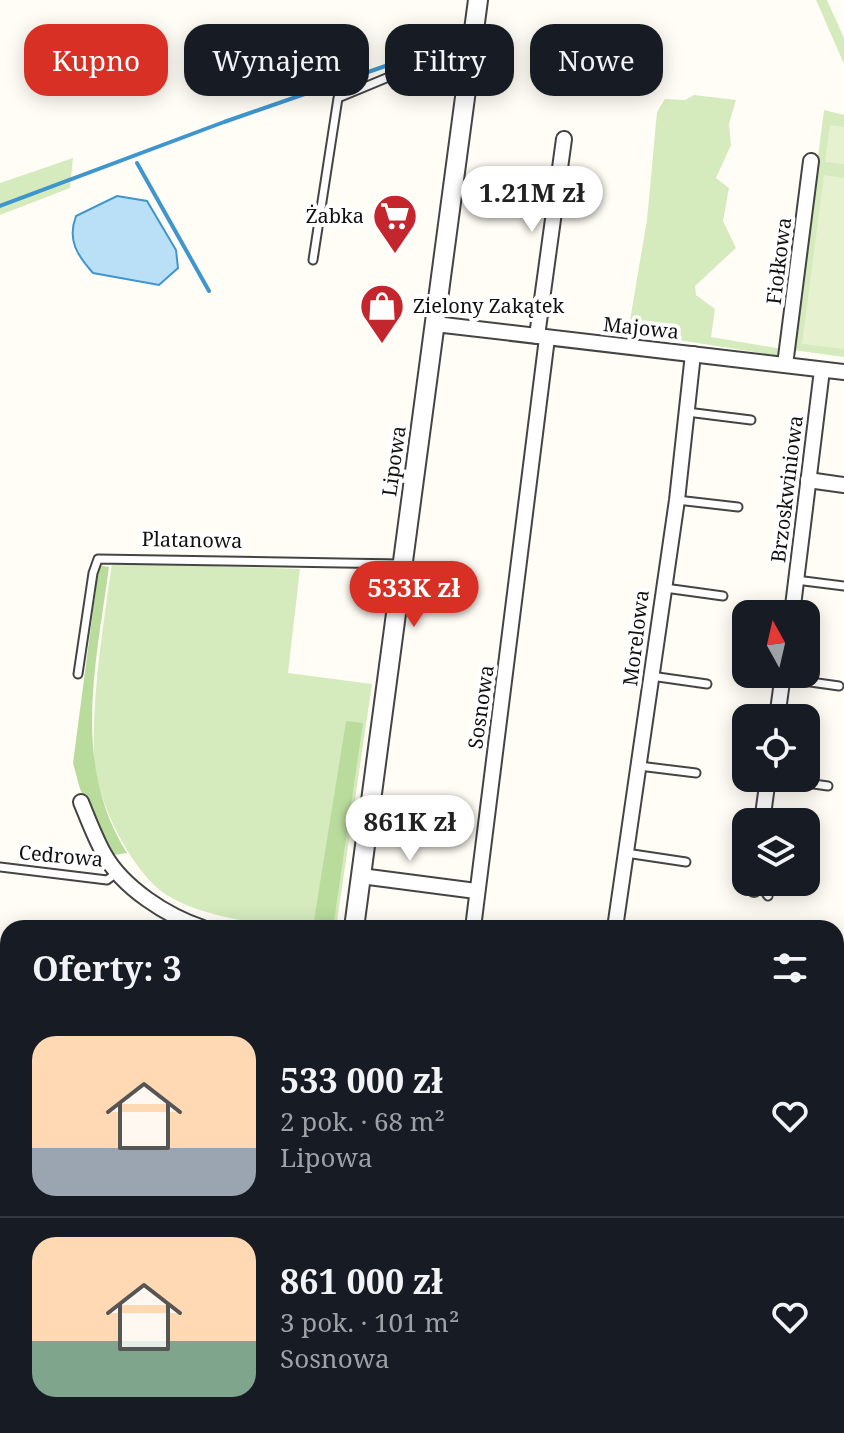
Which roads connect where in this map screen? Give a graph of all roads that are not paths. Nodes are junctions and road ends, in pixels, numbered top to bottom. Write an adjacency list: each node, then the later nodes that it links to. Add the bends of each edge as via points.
1 (478, 0): 2 (street, Lipowa)
2 (475, 24)
3 (385, 79): 7 (lane, via 338,98)
4 (465, 96): 8 (street, Lipowa)
5 (564, 139): 9 (street, Sosnowa)
6 (811, 161): 11 (street, Fiołkowa)
7 (313, 260)
8 (435, 324): 9 (street, Majowa); 20 (street, Lipowa)
9 (542, 337): 10 (street, Majowa); 41 (street, Sosnowa)
10 (693, 354): 11 (street, Majowa); 14 (street, Morelowa)
11 (785, 365): 12 (street, Majowa)
12 (822, 370): 13 (street, Majowa); 16 (street, Brzoskwiniowa)
13 (844, 372)
14 (687, 412): 15 (lane); 18 (street, Morelowa)
15 (751, 420)
16 (808, 480): 17 (street); 21 (street, Brzoskwiniowa)
17 (844, 485)
18 (677, 500): 19 (lane); 23 (street, Morelowa)
19 (738, 507)
20 (402, 564): 26 (lane, Platanowa, via 98,559); 40 (street, Lipowa)
21 (796, 580): 22 (lane); 25 (street, Brzoskwiniowa)
22 (844, 586)
23 (662, 588): 24 (lane); 27 (street, Morelowa)
24 (723, 596)
25 (794, 600)
26 (78, 674)
27 (651, 676): 29 (lane); 31 (street, Morelowa)
28 (820, 683): 30 (lane)
29 (707, 684)
30 (839, 686)
31 (639, 766): 32 (lane); 36 (street, Morelowa)
32 (696, 773)
33 (820, 785): 34 (lane)
34 (828, 786)
35 (81, 802): 39 (street, via 105,856)
36 (626, 853): 37 (lane); 45 (street, Morelowa)
37 (686, 862)
38 (0, 867): 39 (lane, Cedrowa, via 107,880)
39 (118, 872): 42 (street)
40 (361, 876): 41 (street); 43 (street, Lipowa)
41 (476, 891): 44 (street, Sosnowa)
42 (179, 920)
43 (355, 920)
44 (474, 920)
45 (616, 920)

